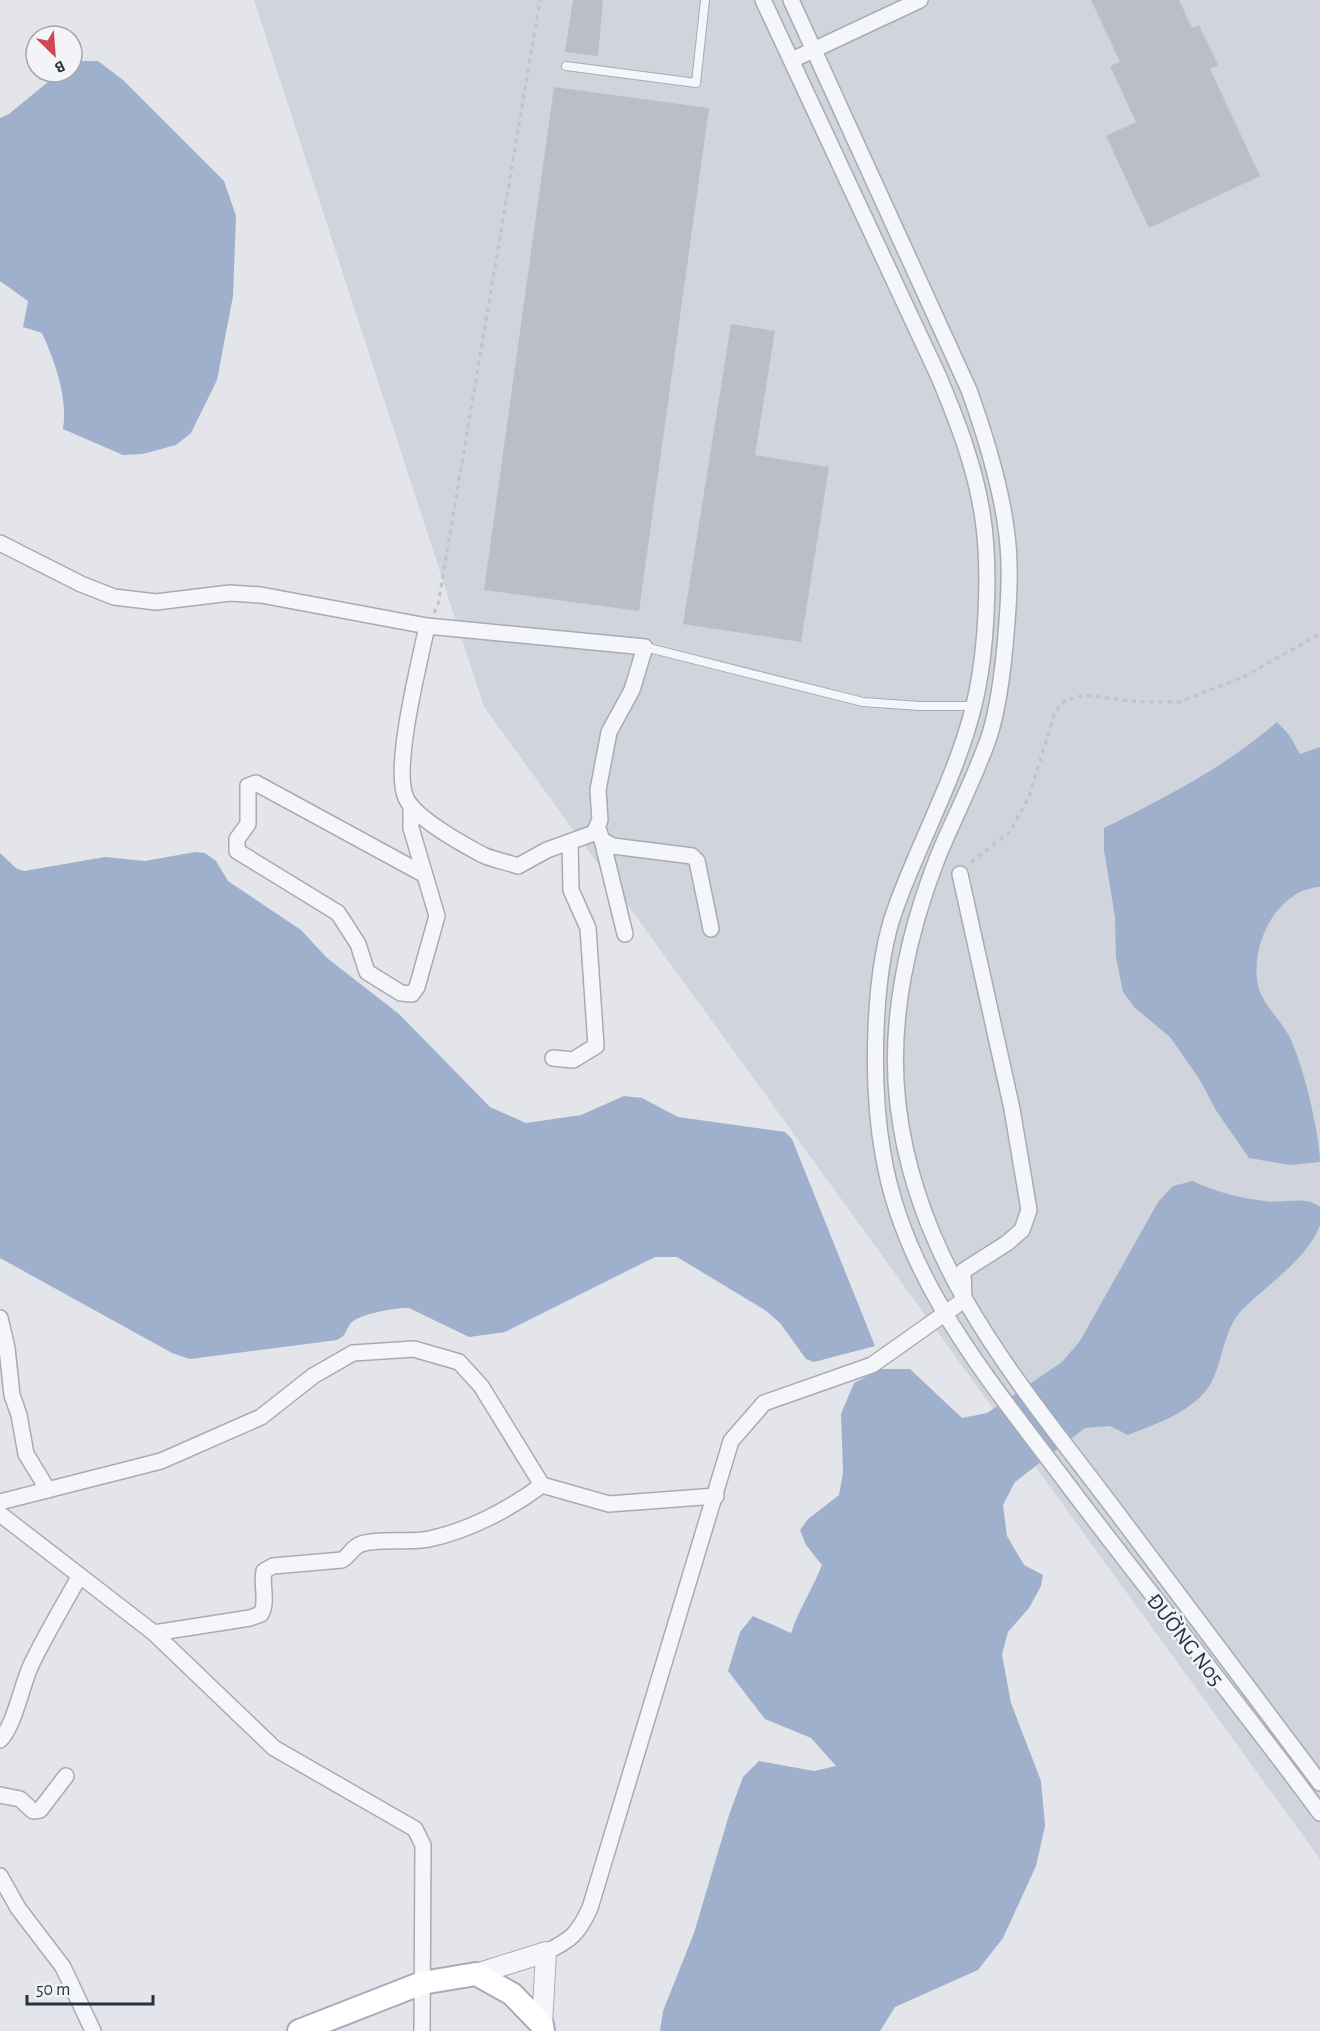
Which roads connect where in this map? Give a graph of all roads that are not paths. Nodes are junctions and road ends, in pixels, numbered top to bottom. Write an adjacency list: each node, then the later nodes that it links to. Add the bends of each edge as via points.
1 (705, 0): 7 (lane, via 696,83)
2 (763, 0): 6 (street, ĐƯỜNG N05)
3 (791, 0): 5 (street, ĐƯỜNG N05)
4 (920, 0): 5 (street)
5 (814, 50): 6 (street); 20 (street, ĐƯỜNG N05, via 969,390 999,495 1009,560 1002,679 990,736 915,919 903,982 896,1054 898,1104 920,1209)
6 (792, 60): 11 (street, ĐƯỜNG N05, via 962,432 982,514 986,583 984,643)
7 (566, 66)
8 (1, 542): 9 (street, via 114,597 156,602 230,593 261,595)
9 (427, 626): 10 (street); 12 (street, via 402,762 405,796)
10 (645, 647): 11 (lane, via 863,702); 13 (street, via 632,690 609,732 598,790)
11 (974, 706): 21 (street, ĐƯỜNG N05, via 894,911 884,956 875,1052 882,1154 895,1205 913,1254)
12 (411, 806): 14 (street, via 484,855 518,866); 16 (street, via 411,828)
13 (600, 834): 14 (street); 17 (street, via 613,846 692,856 697,861); 18 (street)
14 (570, 842): 19 (street, via 571,890 588,928 596,1046 573,1060)
15 (960, 874): 20 (street, via 1012,1109 1029,1210 1022,1230 963,1271)
16 (425, 875): 16 (street, via 437,916 417,987 412,994 401,993 367,972 358,944 338,913 237,851 237,839 248,824 248,786 256,783)
17 (711, 929)
18 (625, 934)
19 (553, 1058)
20 (964, 1300): 21 (street); 32 (street, ĐƯỜNG N05, via 1019,1383)
21 (944, 1314): 25 (street, via 872,1365 764,1402 731,1441); 34 (street, ĐƯỜNG N05, via 1002,1398)
22 (0, 1318): 24 (street, via 26,1454)
23 (542, 1485): 24 (street, via 481,1386 459,1362 414,1349 353,1353 313,1376 261,1417 160,1461); 25 (street, via 609,1504); 29 (street, via 455,1533 418,1541 359,1545 342,1560 273,1566 264,1571 261,1614)
24 (48, 1490): 26 (street)
25 (716, 1496): 36 (street, via 591,1908 580,1931)
26 (0, 1502)
27 (0, 1514): 28 (street)
28 (79, 1577): 29 (street); 30 (street, via 30,1665 21,1699)
29 (154, 1633): 38 (street, via 274,1748 415,1829 423,1845)
30 (0, 1740)
31 (66, 1776): 33 (street, via 40,1810 33,1810 20,1799)
32 (1320, 1783)
33 (0, 1795)
34 (1320, 1812)
35 (0, 1876): 40 (street, via 18,1908 63,1967)
36 (546, 1952): 37 (street); 39 (street)
37 (476, 1974): 38 (main road); 39 (main road, via 512,1994)
38 (422, 1983): 41 (main road); 42 (street)
39 (542, 2028)
40 (93, 2031)
41 (299, 2031)
42 (423, 2031)

